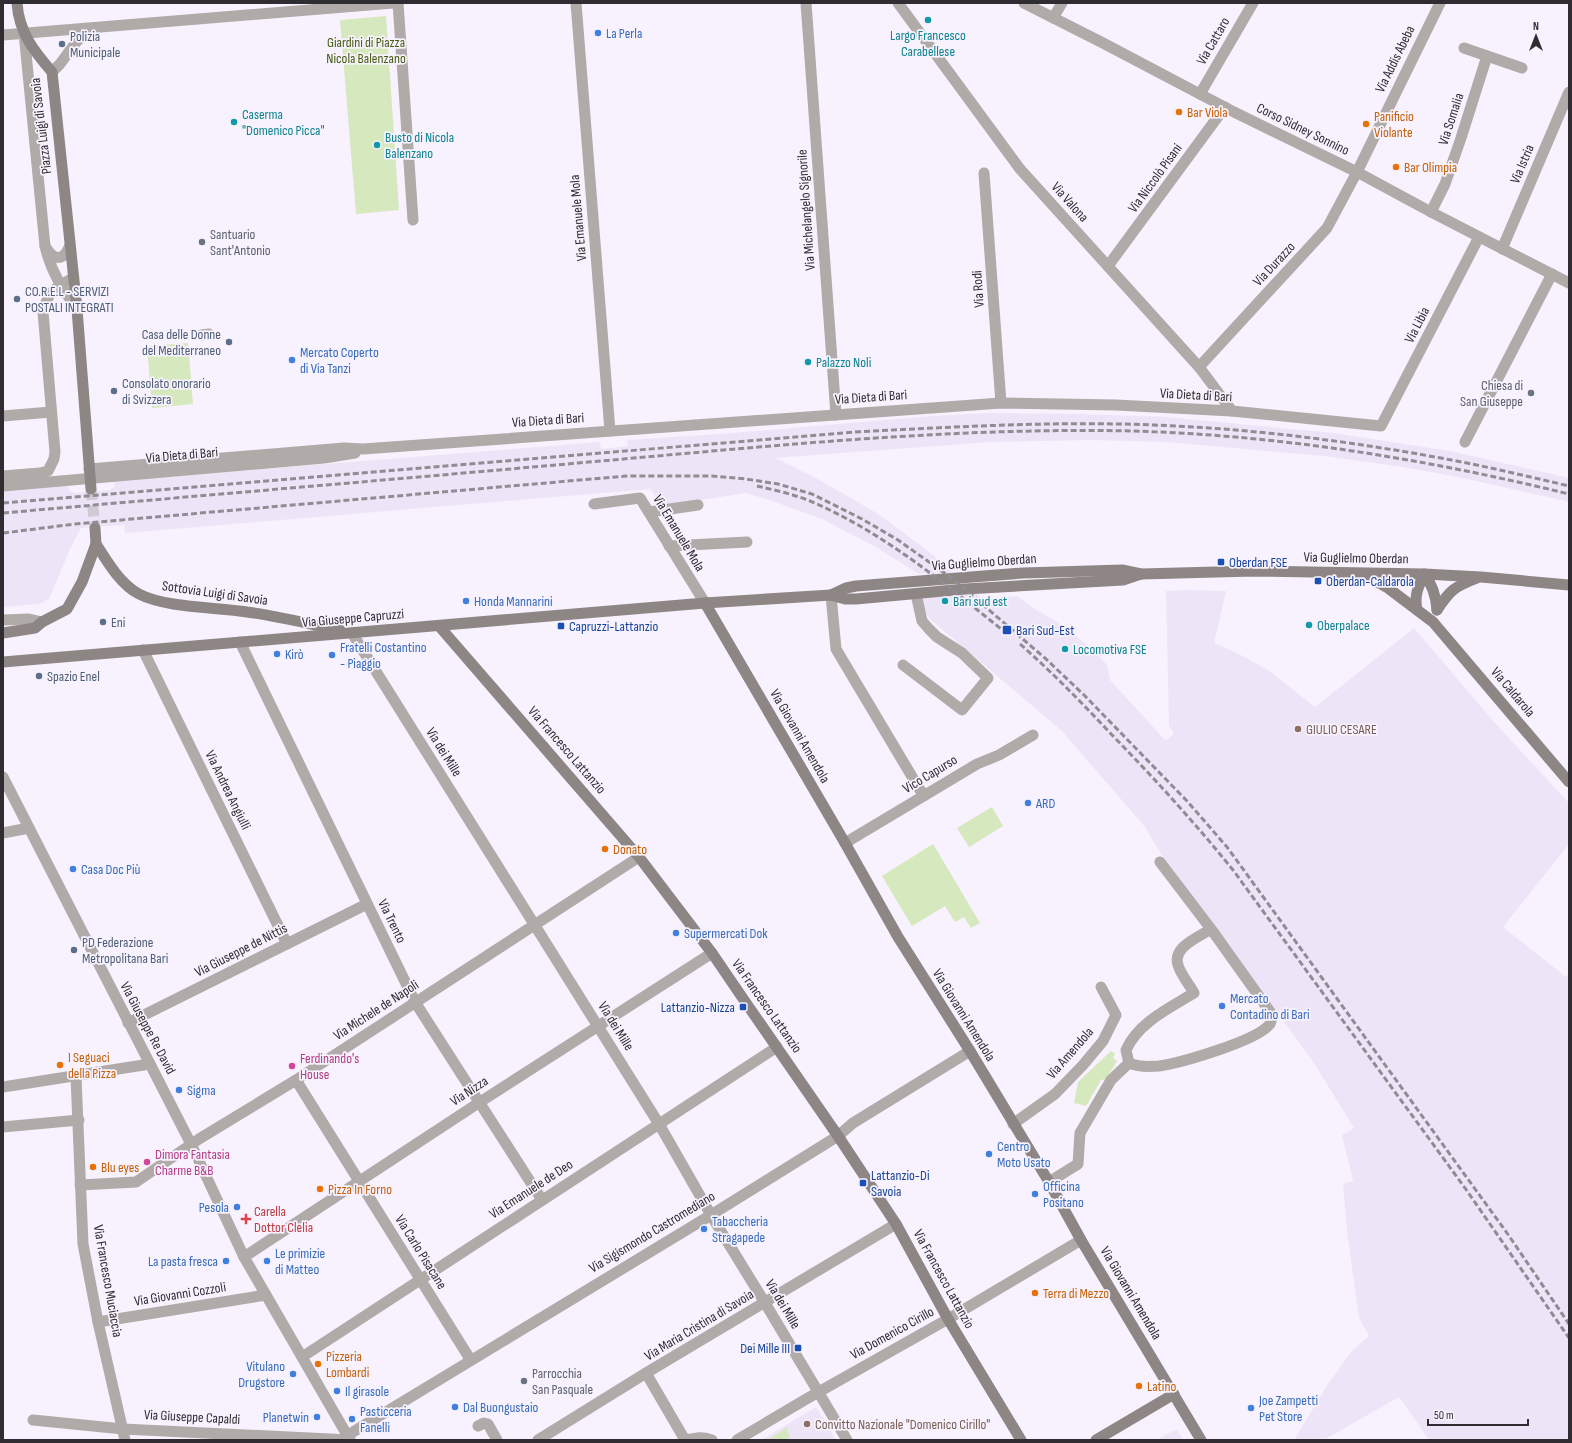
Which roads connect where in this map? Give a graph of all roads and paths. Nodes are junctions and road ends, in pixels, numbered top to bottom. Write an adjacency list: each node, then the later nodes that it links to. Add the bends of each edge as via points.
1 (17, 3): 13 (main road)
2 (393, 3): 12 (street)
3 (398, 3): 25 (street)
4 (576, 3): 43 (street, Via Emanuele Mola)
5 (806, 3): 40 (street, Via Michelangelo Signorile)
6 (898, 3): 30 (street, Via Valona, via 1020,169)
7 (1024, 3): 11 (street, Corso Sidney Sonnino)
8 (1062, 3): 11 (street)
9 (1253, 3): 20 (street, Via Cattaro)
10 (1440, 3): 22 (street, Via Addis Abeba)
11 (1053, 18): 20 (street, Corso Sidney Sonnino)
12 (92, 28): 13 (street); 18 (street, via 77,41)
13 (24, 33): 14 (street); 18 (main road, Piazza Luigi di Savoia, via 33,50); 28 (street, Piazza Luigi di Savoia)
14 (3, 35)
15 (1464, 48): 16 (street)
16 (1488, 56): 17 (street); 24 (street, Via Somalia, via 1445,184)
17 (1522, 68)
18 (52, 72): 27 (main road, Piazza Luigi di Savoia)
19 (1569, 92): 29 (street, Via Istria)
20 (1200, 94): 21 (street, Corso Sidney Sonnino)
21 (1225, 107): 22 (street, Corso Sidney Sonnino); 30 (street, Via Niccolò Pisani)
22 (1357, 172): 24 (street, Corso Sidney Sonnino); 36 (street, Via Durazzo, via 1327,228)
23 (984, 173): 37 (street, Via Rodi)
24 (1431, 212): 26 (street, Corso Sidney Sonnino)
25 (412, 220)
26 (1479, 237): 29 (street, Corso Sidney Sonnino); 42 (street, Via Libia)
27 (70, 245): 28 (street, via 63,256 55,257); 32 (main road, Piazza Luigi di Savoia)
28 (45, 246): 34 (street, Piazza Luigi di Savoia, via 49,263)
29 (1502, 249): 31 (street, Corso Sidney Sonnino)
30 (1108, 266): 36 (street, Via Valona)
31 (1552, 274): 33 (street, Corso Sidney Sonnino); 44 (street)
32 (73, 278): 34 (street); 35 (main road, Piazza Luigi di Savoia)
33 (1569, 283)
34 (60, 285): 35 (street, Piazza Luigi di Savoia); 39 (street, via 51,292 43,312)
35 (77, 309): 46 (main road, Piazza Luigi di Savoia)
36 (1199, 367): 38 (street, Via Valona)
37 (1001, 403): 38 (street, Via Dieta di Bari); 40 (street, Via Dieta di Bari)
38 (1232, 411): 42 (street, Via Dieta di Bari)
39 (51, 412): 41 (street); 47 (street, via 54,459 48,471)
40 (836, 415): 43 (street, Via Dieta di Bari)
41 (3, 416)
42 (1381, 426)
43 (610, 431): 45 (street, Via Dieta di Bari)
44 (1465, 442)
45 (363, 449): 46 (street, Via Dieta di Bari, via 344,448); 48 (street, Via Dieta di Bari, via 351,454 324,458)
46 (89, 469): 49 (main road)
47 (3, 476)
48 (3, 486)
49 (91, 489)
50 (597, 503): 52 (street, Via Emanuele Mola, via 640,498)
51 (698, 505): 52 (street)
52 (649, 512): 56 (street, Via Emanuele Mola)
53 (95, 528): 55 (main road, Sottovia Luigi di Savoia)
54 (748, 542): 56 (street)
55 (96, 544): 68 (main road, Sottovia Luigi di Savoia, via 82,582 67,609); 72 (main road, Sottovia Luigi di Savoia, via 124,582 138,594 154,600 248,612)
56 (669, 546): 64 (street, Via Emanuele Mola)
57 (1359, 572): 58 (main road, Via Guglielmo Oberdan); 59 (main road, Via Guglielmo Oberdan); 65 (main road, Via Caldarola, via 1388,588)
58 (1141, 574): 62 (main road, Via Guglielmo Oberdan, via 1123,580); 63 (main road, Via Guglielmo Oberdan, via 1122,570 1023,573 856,586)
59 (1424, 574): 60 (main road, Via Guglielmo Oberdan); 65 (main road, via 1416,600); 66 (main road, via 1432,583)
60 (1481, 577): 61 (main road, Via Guglielmo Oberdan); 66 (main road, via 1448,593)
61 (1569, 585)
62 (916, 594): 63 (main road, Via Guglielmo Oberdan, via 845,599); 76 (street, via 922,621 937,637 962,653 988,678 962,710)
63 (831, 595): 64 (main road, Via Guglielmo Oberdan); 80 (street, via 836,649)
64 (705, 603): 70 (main road, Via Giuseppe Capruzzi); 83 (main road, Via Giovanni Amendola)
65 (1418, 610): 69 (main road, Via Caldarola)
66 (1437, 610): 69 (main road)
67 (3, 620): 68 (street, via 30,618)
68 (42, 622): 71 (main road, Sottovia Luigi di Savoia, via 35,628)
69 (1433, 622): 79 (main road, Via Caldarola)
70 (439, 626): 72 (main road, Via Giuseppe Capruzzi); 84 (main road, Via Francesco Lattanzio)
71 (3, 633)
72 (352, 633): 73 (main road, Via Giuseppe Capruzzi); 87 (street, Via dei Mille)
73 (240, 642): 74 (main road, Via Giuseppe Capruzzi); 86 (street, Via Trento)
74 (143, 650): 75 (main road, Via Giuseppe Capruzzi); 89 (street, Via Andrea Angiulli)
75 (3, 662)
76 (903, 666)
77 (1033, 735): 80 (street, Vico Capurso)
78 (3, 777): 81 (street, Via Giuseppe Re David)
79 (1569, 782)
80 (925, 795): 83 (street, Vico Capurso)
81 (29, 828): 82 (street); 93 (street, Via Giuseppe Re David)
82 (3, 833)
83 (844, 843): 96 (main road, Via Giovanni Amendola, via 898,937)
84 (639, 857): 87 (street, Via Michele de Napoli); 90 (main road, Via Francesco Lattanzio)
85 (1160, 862): 88 (street)
86 (367, 904): 89 (street, Via Giuseppe de Nittis); 92 (street, Via Trento)
87 (535, 924): 92 (street, Via Michele de Napoli); 94 (street, Via dei Mille)
88 (1211, 929): 97 (street, via 1180,950 1177,957 1178,965 1194,993 1153,1018 1135,1036 1126,1050); 97 (street, via 1271,1013 1269,1025 1250,1038 1228,1047 1182,1060 1158,1066 1135,1065)
89 (287, 944): 93 (street, Via Giuseppe de Nittis)
90 (712, 953): 94 (street, Via Nizza); 95 (main road, Via Francesco Lattanzio)
91 (1101, 987): 105 (street, Via Amendola, via 1116,1015 1103,1041 1055,1094)
92 (415, 1002): 100 (street, Via Michele de Napoli); 102 (street, Via Trento)
93 (128, 1023): 98 (street, Via Giuseppe Re David)
94 (599, 1026): 102 (street, Via Nizza); 104 (street, Via dei Mille)
95 (777, 1047): 104 (street, Via Emanuele de Deo); 107 (main road, Via Francesco Lattanzio)
96 (970, 1051): 105 (main road, Via Giovanni Amendola); 107 (street, Via Sigismondo Castromediano, via 853,1123)
97 (1129, 1062): 110 (street, via 1111,1080 1080,1133 1078,1164)
98 (150, 1064): 99 (street); 108 (street, Via Giuseppe Re David)
99 (76, 1077): 101 (street); 103 (street, Via Francesco Muciaccia)
100 (296, 1080): 108 (street, Via Michele de Napoli); 109 (street, Via Carlo Pisacane)
101 (3, 1087)
102 (480, 1102): 109 (street, Via Nizza); 112 (street, Via Trento)
103 (79, 1120): 106 (street); 111 (street, Via Francesco Muciaccia)
104 (659, 1124): 112 (street, Via Emanuele de Deo); 113 (street, Via dei Mille)
105 (1013, 1124): 110 (main road, Via Giovanni Amendola)
106 (3, 1127)
107 (838, 1136): 113 (street, Via Sigismondo Castromediano); 114 (main road, Via Francesco Lattanzio)
108 (192, 1146): 111 (street, Via Michele de Napoli, via 136,1182); 116 (street, Via Giuseppe Re David)
109 (359, 1181): 116 (street, Via Nizza); 117 (street, Via Carlo Pisacane)
110 (1049, 1182): 115 (main road, Via Giovanni Amendola)
111 (80, 1185): 121 (street, Via Francesco Muciaccia, via 83,1244)
112 (542, 1200): 117 (street, Via Emanuele de Deo)
113 (711, 1215): 119 (street, Via dei Mille); 123 (street, Via Sigismondo Castromediano)
114 (896, 1224): 119 (street, Via Maria Cristina di Savoia); 120 (main road, Via Francesco Lattanzio)
115 (1081, 1240): 120 (street, Via Domenico Cirillo); 126 (main road, Via Giovanni Amendola)
116 (244, 1256): 118 (street, Via Giuseppe Re David)
117 (420, 1280): 122 (street, Via Emanuele de Deo); 123 (street, Via Carlo Pisacane)
118 (266, 1295): 121 (street, Via Giovanni Cozzoli); 122 (street, Via Giuseppe Re David)
119 (766, 1302): 124 (street, Via Maria Cristina di Savoia); 125 (street, Via dei Mille)
120 (948, 1319): 125 (street, Via Domenico Cirillo); 138 (main road, Via Francesco Lattanzio)
121 (98, 1322): 129 (street, Via Francesco Muciaccia)
122 (302, 1357): 130 (street, Via Giuseppe Re David)
123 (470, 1360): 130 (street, Via Sigismondo Castromediano)
124 (646, 1373): 133 (street, Via Maria Cristina di Savoia); 134 (street)
125 (818, 1392): 136 (street, Via Domenico Cirillo); 137 (street, Via dei Mille)
126 (1174, 1394): 139 (main road); 140 (main road, Via Giovanni Amendola)
127 (33, 1420): 129 (street, Via Giuseppe Capaldi)
128 (478, 1426): 132 (street, via 488,1424)
129 (122, 1429): 130 (street, Via Giuseppe Capaldi); 131 (street, Via Francesco Muciaccia)
130 (349, 1438)
131 (125, 1440)
132 (497, 1440)
133 (538, 1440)
134 (686, 1440): 135 (street, via 696,1437)
135 (712, 1440)
136 (737, 1440)
137 (847, 1440)
138 (1020, 1440)
139 (1096, 1440)
140 (1201, 1440)

